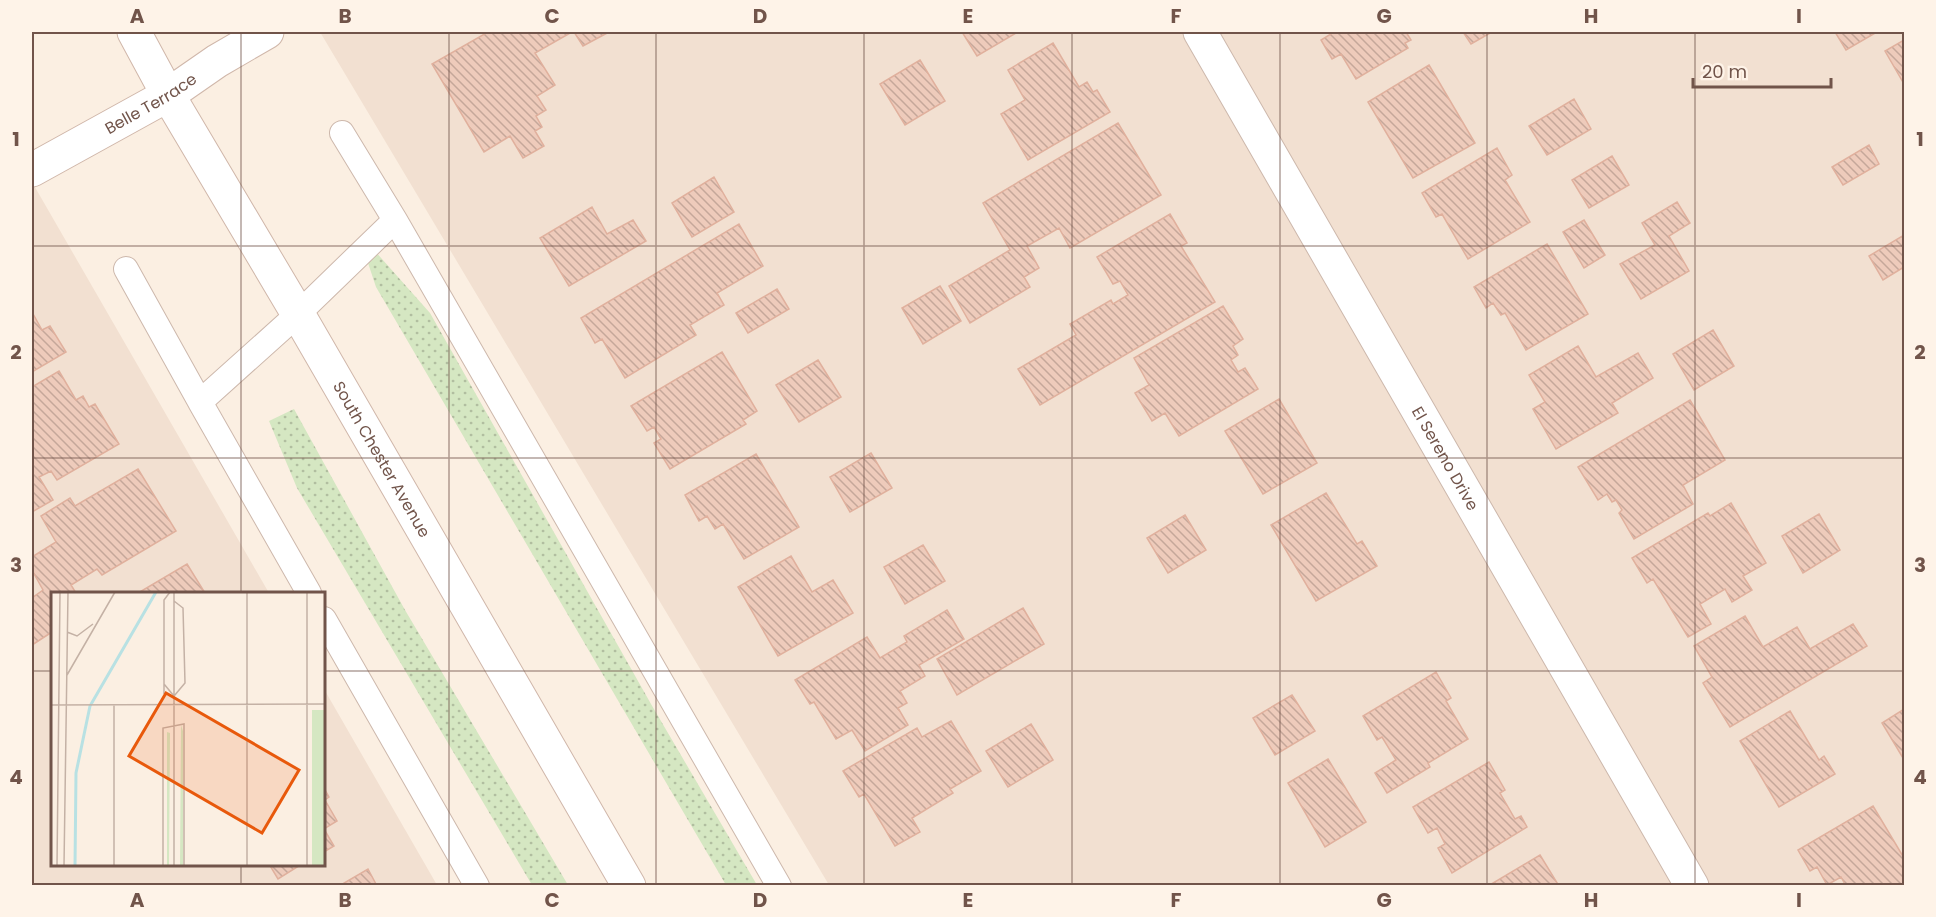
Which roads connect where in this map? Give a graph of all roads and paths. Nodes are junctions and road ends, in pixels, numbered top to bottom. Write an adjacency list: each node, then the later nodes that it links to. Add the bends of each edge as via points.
1 (134, 32): 4 (street, South Chester Avenue)
2 (267, 32): 4 (street, Belle Terrace)
3 (1200, 32): 16 (street, El Sereno Drive)
4 (168, 95): 6 (street, Belle Terrace); 9 (street, South Chester Avenue)
5 (342, 133): 7 (lane)
6 (32, 170)
7 (395, 220): 9 (lane); 15 (lane)
8 (126, 268): 10 (lane)
9 (298, 314): 10 (lane); 14 (street, South Chester Avenue)
10 (200, 402): 11 (lane)
11 (308, 592)
12 (326, 622): 13 (lane)
13 (477, 885)
14 (629, 885)
15 (779, 885)
16 (1692, 885)

